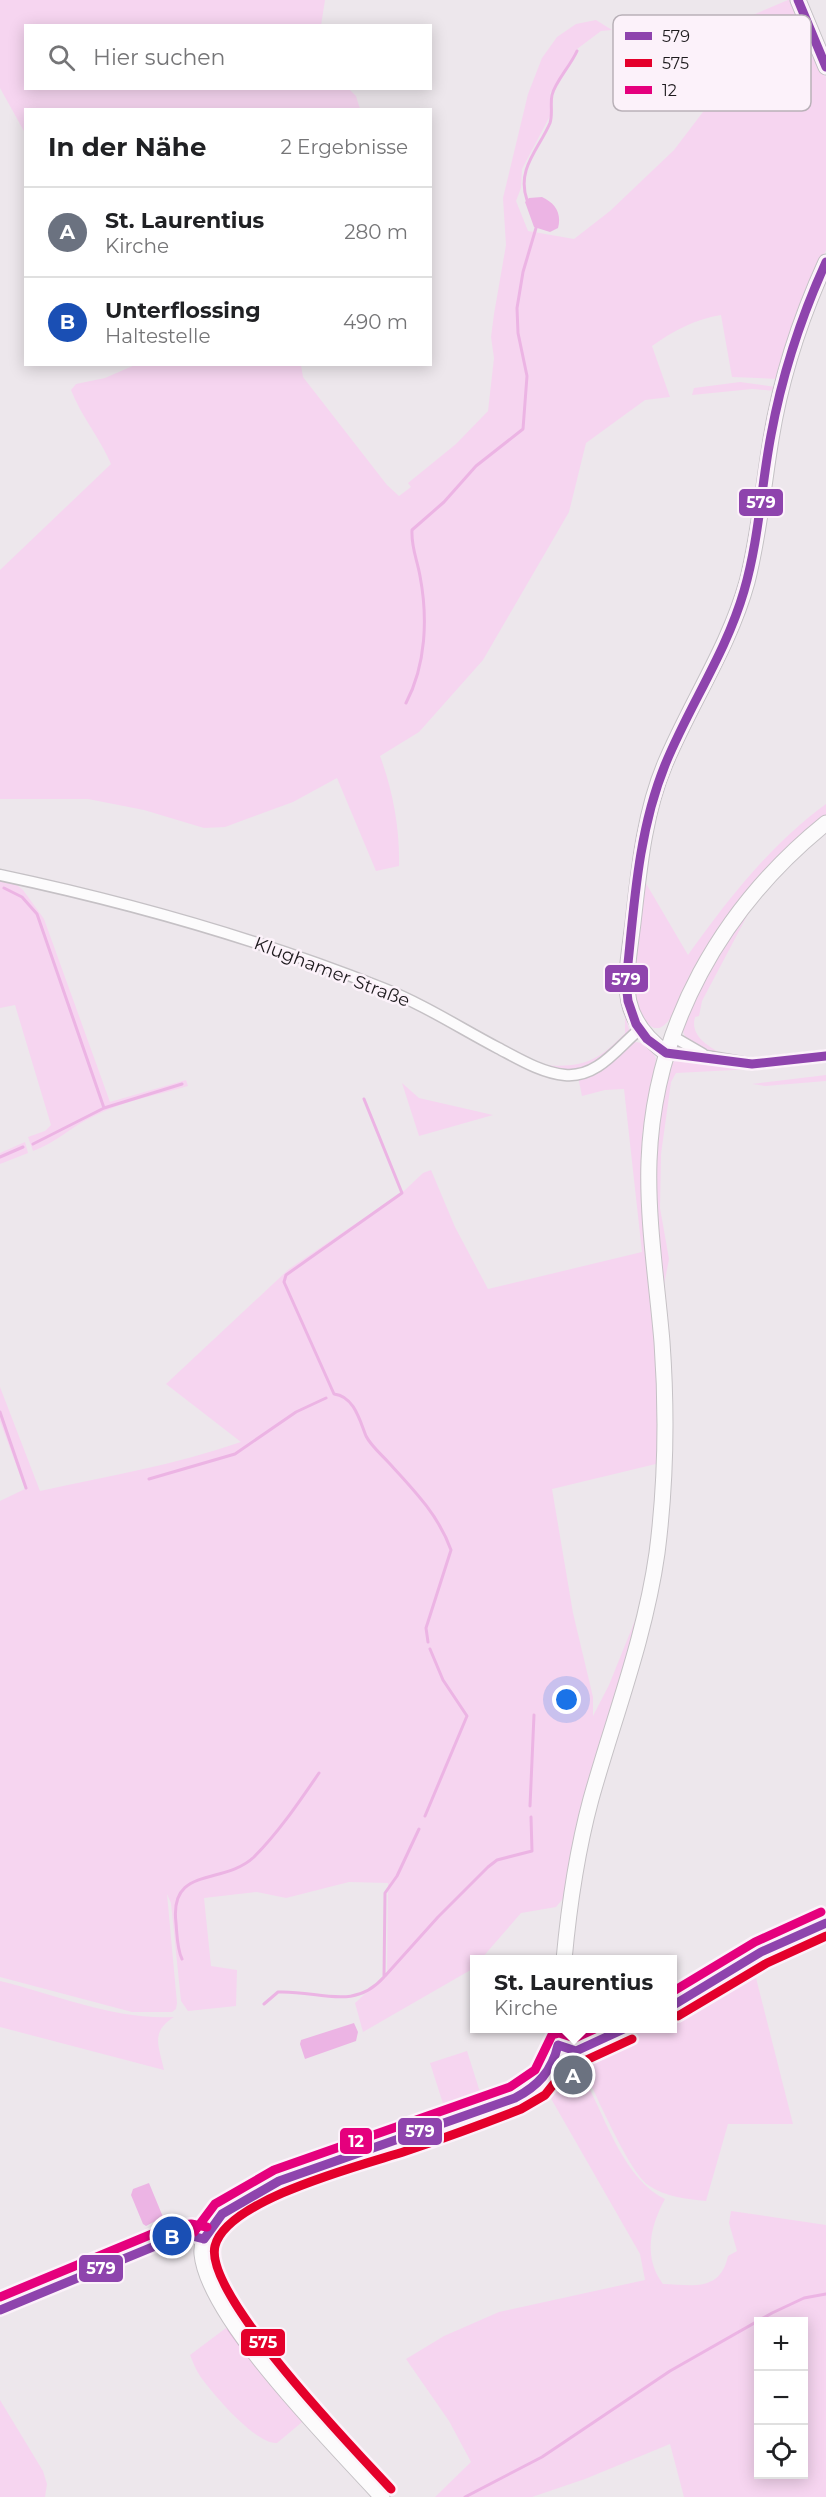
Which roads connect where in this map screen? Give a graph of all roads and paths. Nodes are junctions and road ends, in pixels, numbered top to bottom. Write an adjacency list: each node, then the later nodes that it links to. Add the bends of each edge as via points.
1 (798, 0): 2 (main road)
2 (804, 15)
3 (811, 31): 4 (main road)
4 (826, 67)
5 (826, 262): 8 (main road, via 800,323 782,384 742,598 722,649 664,765 651,807 639,868 626,983 630,1009)
6 (826, 823): 9 (main road, via 785,859 729,924 702,966)
7 (0, 875): 8 (street, Klughamer Straße, via 148,908 354,977 429,1009 525,1062 558,1074 576,1075 596,1067)
8 (640, 1029): 9 (main road); 10 (main road)
9 (672, 1036): 10 (main road); 11 (street)
10 (666, 1053): 11 (street); 14 (main road, via 657,1089 649,1164 666,1408 661,1518 644,1625 581,1840)
11 (706, 1056): 12 (street, via 752,1064)
12 (826, 1056)
13 (826, 1923): 15 (street, via 761,1952)
14 (564, 1955)
15 (677, 2003)
16 (559, 2033): 18 (main road)
17 (616, 2033): 19 (street)
18 (558, 2045): 19 (street); 20 (main road)
19 (576, 2051): 20 (street)
20 (552, 2067): 21 (main road, via 537,2086 515,2098 279,2181 222,2214)
21 (204, 2239): 22 (street, via 172,2239); 23 (main road, via 202,2251 208,2275 243,2338)
22 (0, 2310)
23 (382, 2497)

